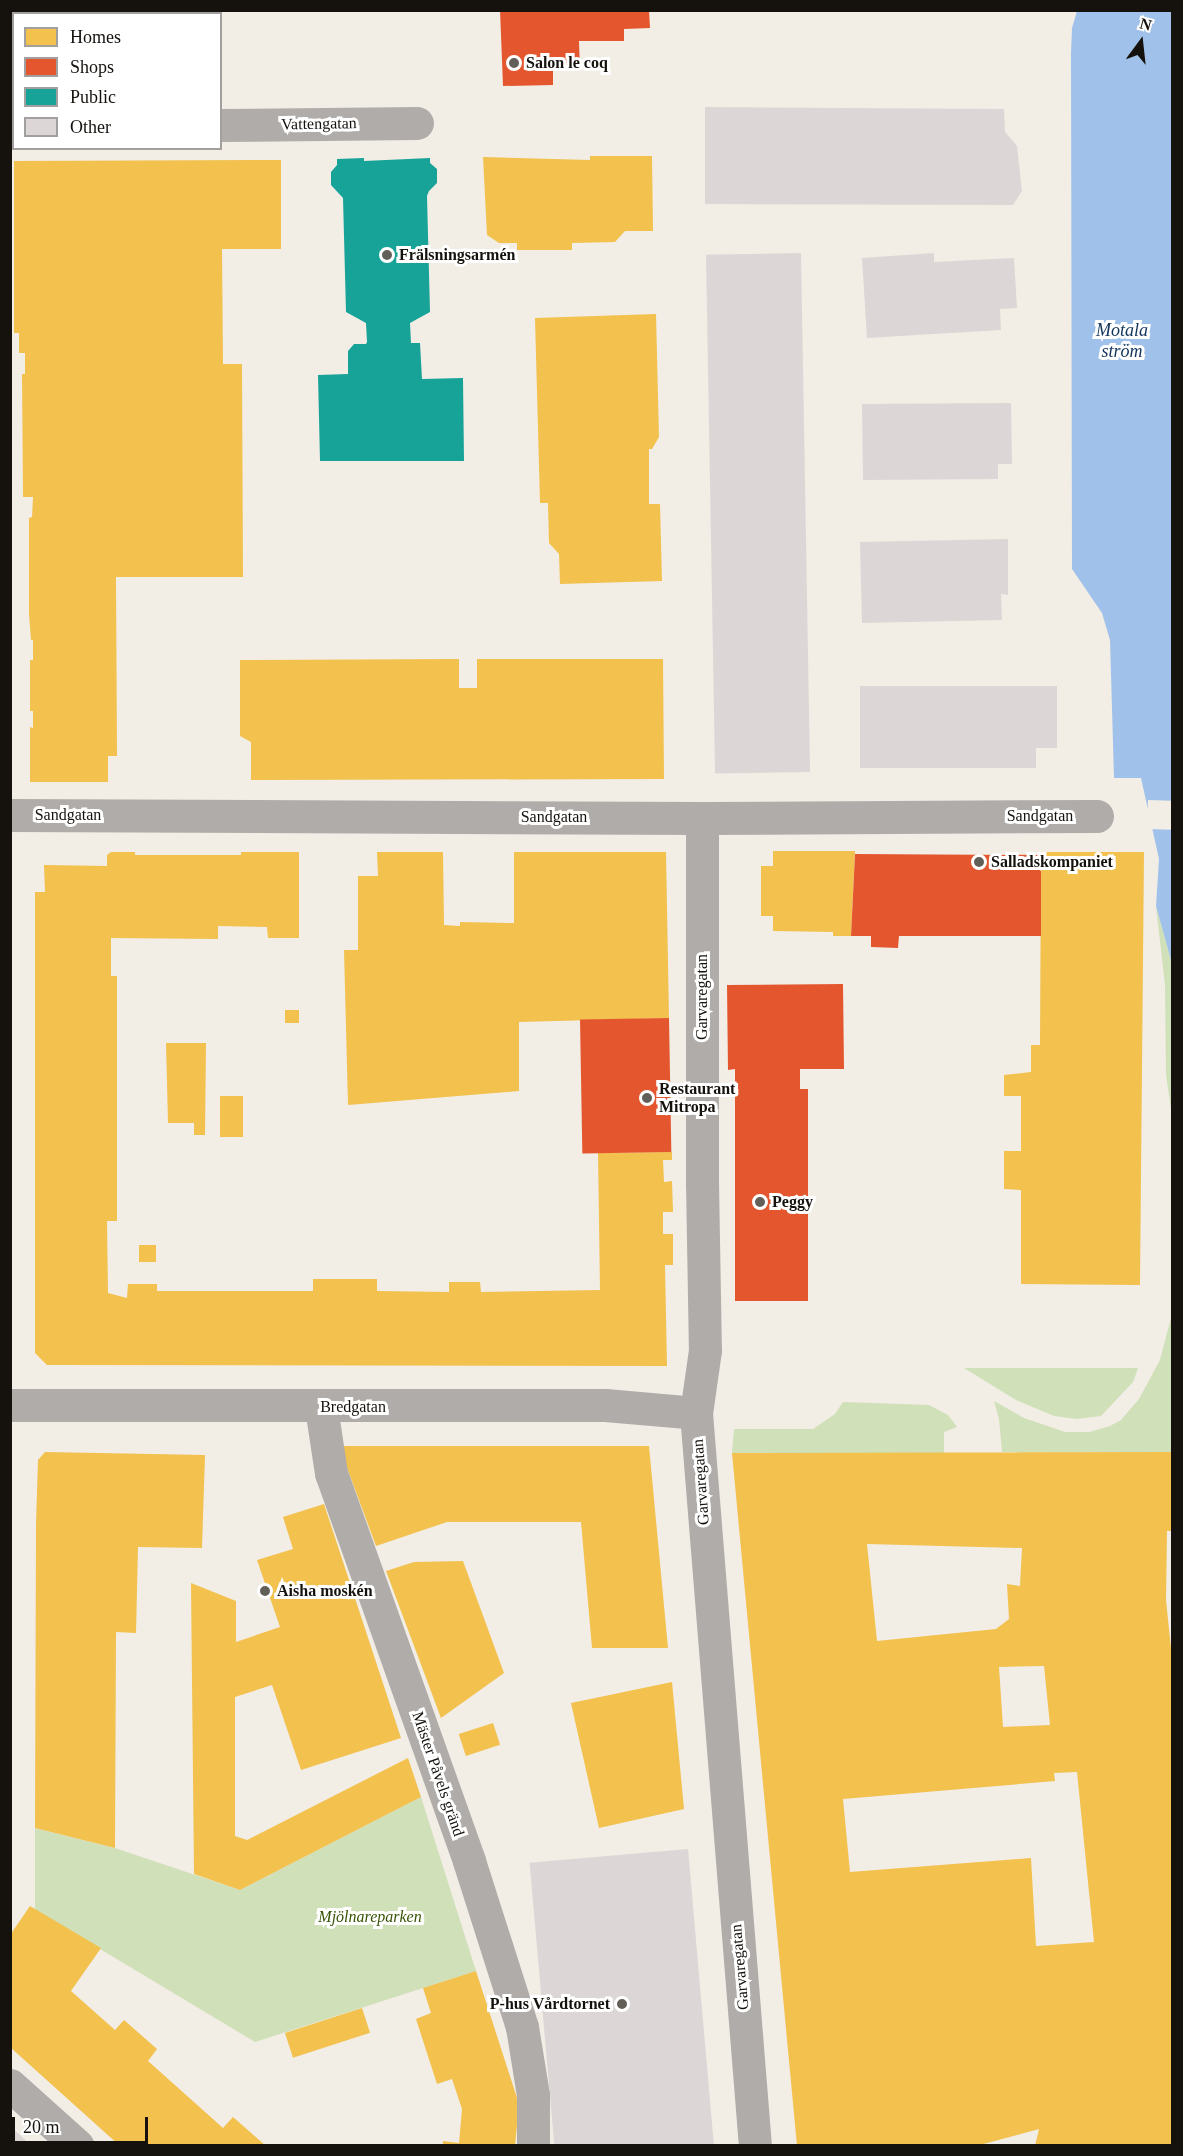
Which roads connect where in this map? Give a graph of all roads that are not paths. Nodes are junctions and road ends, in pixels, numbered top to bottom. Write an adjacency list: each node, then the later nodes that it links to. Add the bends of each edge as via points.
1 (417, 123): 2 (street, Vattengatan)
2 (222, 125)
3 (10, 815): 5 (street, Sandgatan)
4 (1097, 816): 5 (street, Sandgatan)
5 (702, 818): 8 (street, Garvaregatan, via 705,1350)
6 (10, 1405): 7 (street, Bredgatan)
7 (321, 1407): 8 (street, Bredgatan, via 604,1405); 11 (street, Mäster Påvels gränd, via 331,1473 469,1861 522,2027 533,2095)
8 (696, 1413): 12 (street, Garvaregatan)
9 (10, 2085): 10 (street)
10 (78, 2145)
11 (533, 2145)
12 (755, 2145)

